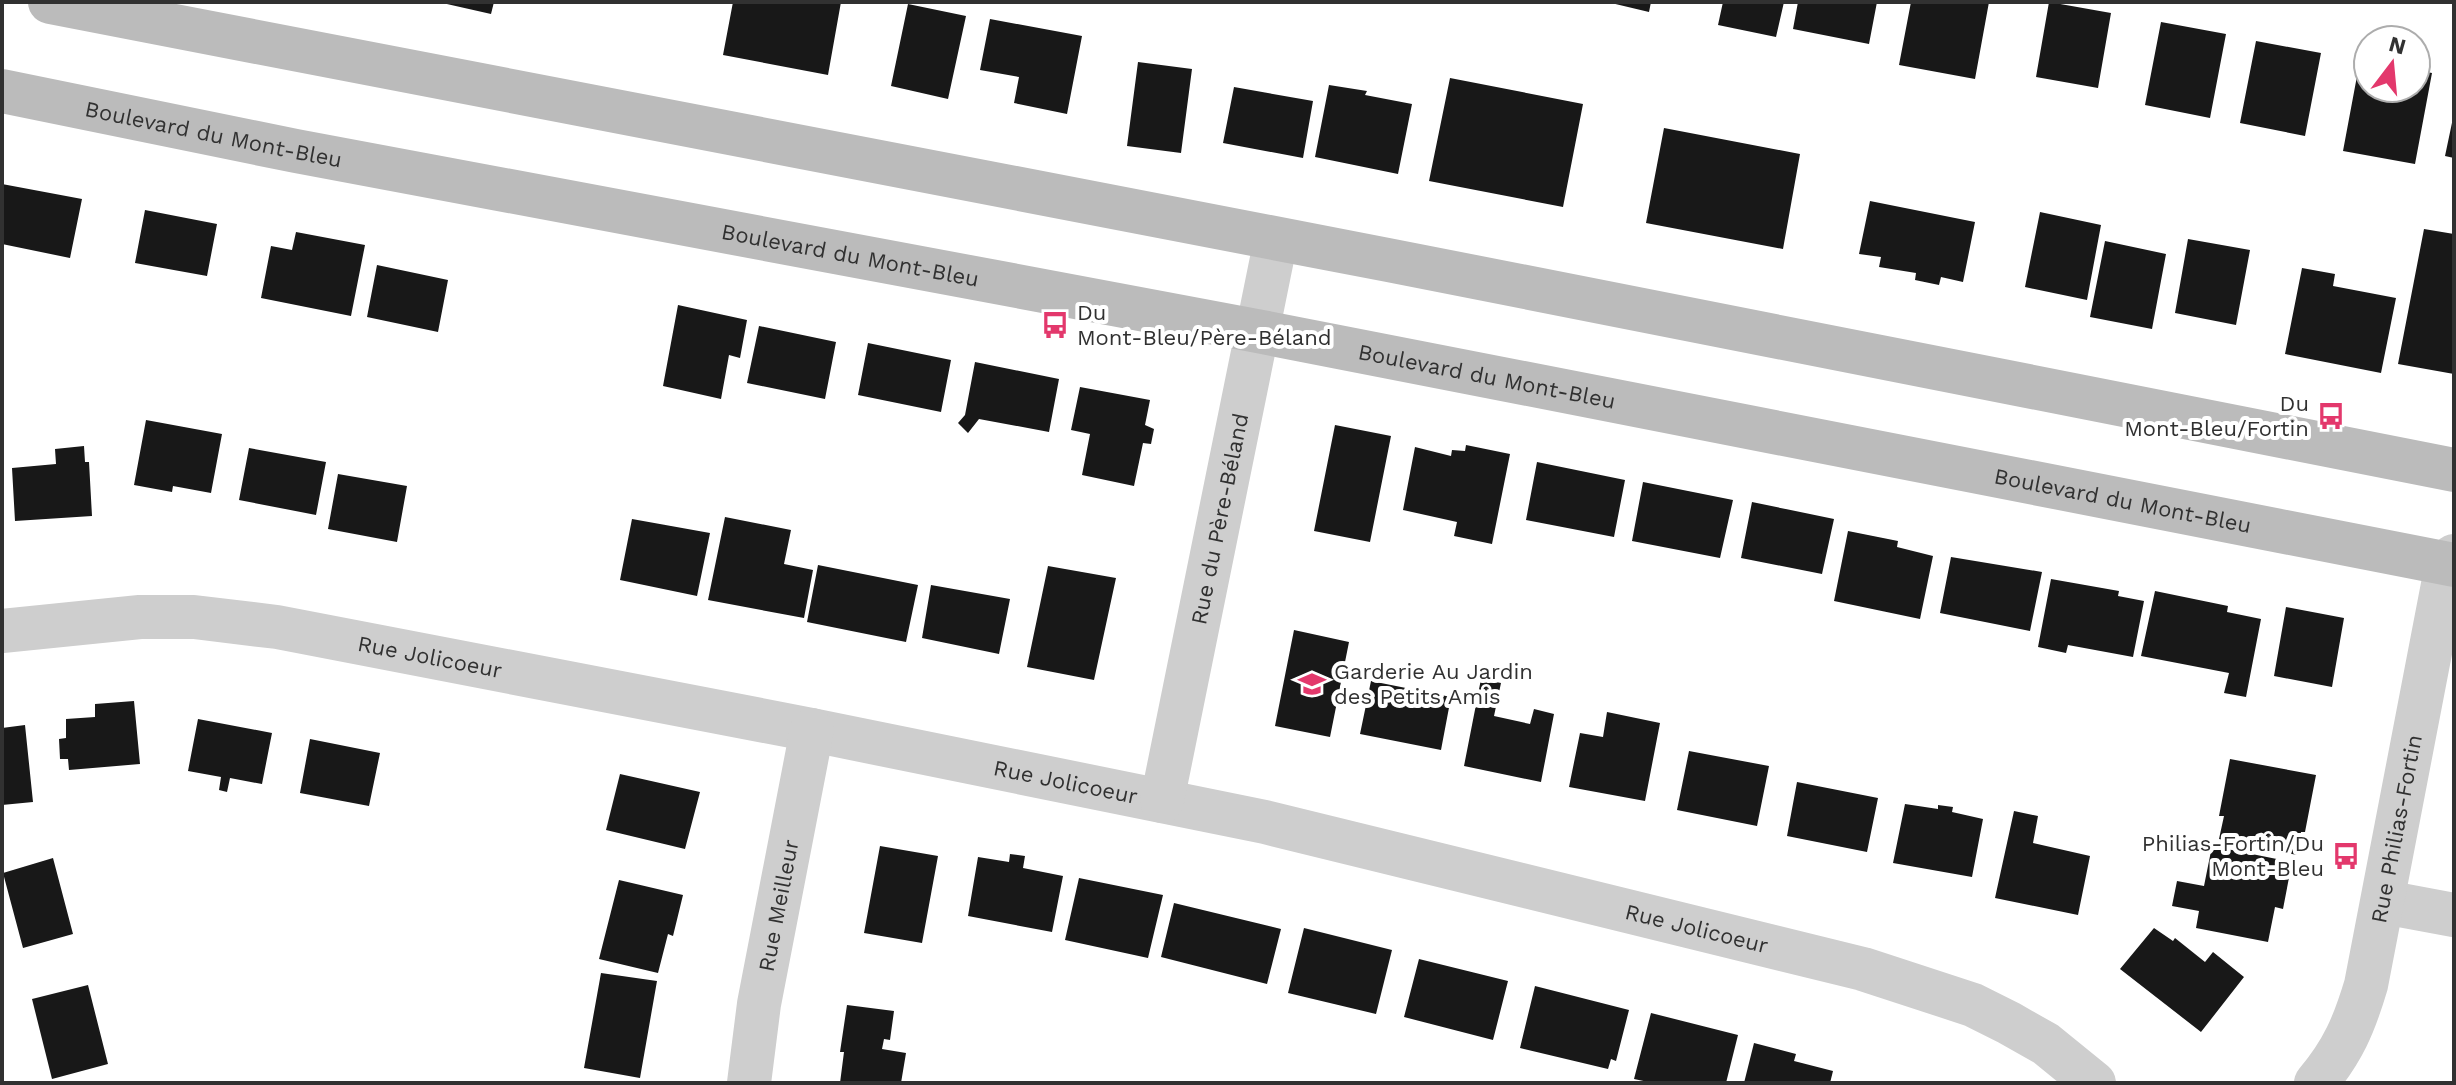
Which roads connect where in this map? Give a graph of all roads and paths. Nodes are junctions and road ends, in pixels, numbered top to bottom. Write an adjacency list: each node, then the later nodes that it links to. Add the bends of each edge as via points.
1 (50, 2): 3 (street)
2 (2, 91): 4 (street, Boulevard du Mont-Bleu)
3 (1276, 239): 4 (street, Rue du Père-Béland); 5 (street)
4 (1257, 331): 6 (street, Boulevard du Mont-Bleu); 9 (street, Rue du Père-Béland)
5 (2454, 470)
6 (2452, 562): 10 (street, Rue Philias-Fortin)
7 (2, 631): 8 (street, Rue Jolicoeur, via 140,617 238,621)
8 (812, 730): 9 (street, Rue Jolicoeur); 12 (street, Rue Meilleur, via 759,1004)
9 (1162, 801): 13 (street, Rue Jolicoeur, via 1863,969 1973,1005 2046,1044)
10 (2384, 902): 11 (street); 14 (street, Rue Philias-Fortin, via 2355,1021 2342,1051)
11 (2454, 915)
12 (749, 1083)
13 (2094, 1083)
14 (2316, 1083)

